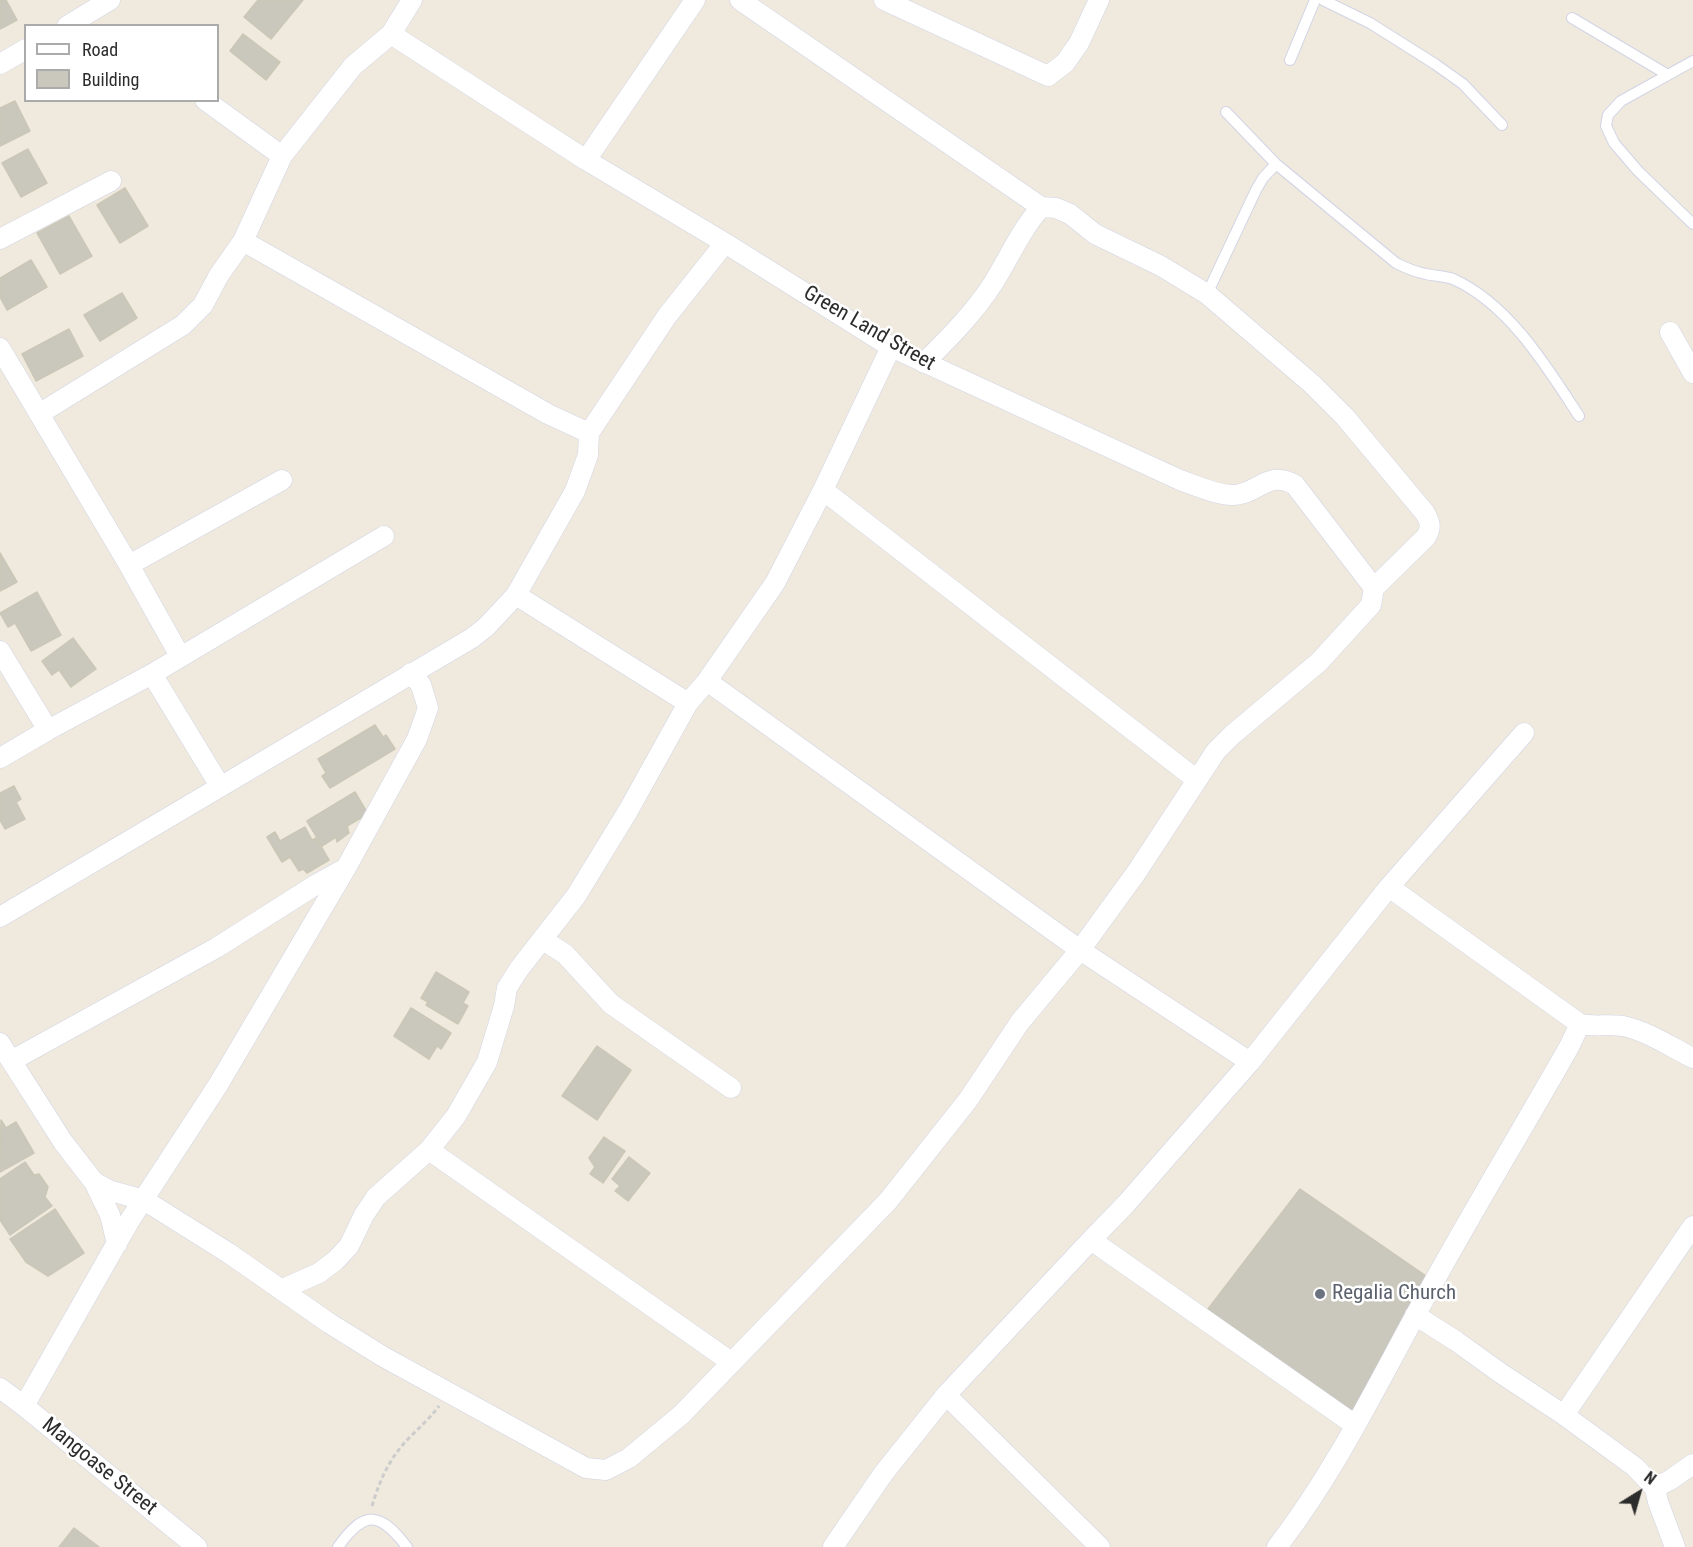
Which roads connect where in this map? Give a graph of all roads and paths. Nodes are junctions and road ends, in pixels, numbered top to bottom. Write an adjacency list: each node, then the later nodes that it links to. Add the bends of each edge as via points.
1 (110, 0): 11 (street)
2 (412, 0): 13 (street)
3 (695, 0): 23 (street)
4 (740, 0): 26 (street)
5 (884, 0): 9 (street)
6 (1099, 0): 9 (street, via 1079,43 1065,63 1048,76)
7 (1315, 0): 15 (lane)
8 (1323, 0): 21 (lane, via 1370,23 1436,64 1463,84)
9 (909, 5)
10 (1572, 18): 18 (lane)
11 (92, 20): 12 (street)
12 (75, 24)
13 (391, 34): 22 (street, via 353,66); 23 (street, Green Land Street)
14 (24, 50): 17 (street)
15 (1290, 60)
16 (1693, 61): 18 (lane)
17 (0, 64)
18 (1668, 75): 27 (lane, via 1621,101 1608,115 1606,126 1614,143 1638,171)
19 (208, 102): 22 (street)
20 (1226, 112): 24 (lane)
21 (1502, 125)
22 (282, 156): 29 (street)
23 (586, 160): 30 (street, Green Land Street)
24 (1276, 164): 31 (lane, via 1256,190); 38 (lane, via 1396,263 1410,270 1452,278 1494,306 1543,361)
25 (111, 181): 28 (street)
26 (1041, 207): 31 (street, via 1070,214 1095,234); 35 (street, via 993,283)
27 (1693, 224)
28 (0, 239)
29 (243, 241): 37 (street, via 203,305 183,325); 39 (street)
30 (725, 243): 34 (street, Green Land Street); 39 (street, via 667,316)
31 (1207, 294): 44 (street, via 1345,417 1431,523 1426,537)
32 (1670, 332): 36 (street)
33 (0, 348): 37 (street)
34 (891, 348): 35 (street, Green Land Street); 41 (street)
35 (924, 363): 44 (street, Green Land Street, via 1180,480 1233,496 1275,479 1285,479 1295,485)
36 (1693, 373)
37 (39, 414): 43 (street)
38 (1579, 416)
39 (588, 433): 45 (street, via 588,455 575,491)
40 (282, 480): 43 (street)
41 (823, 490): 50 (street, via 775,583); 55 (street)
42 (384, 536): 47 (street)
43 (129, 565): 47 (street)
44 (1374, 588): 55 (street, via 1371,605 1362,617 1319,662 1232,735)
45 (516, 595): 48 (street, via 472,638); 51 (street)
46 (0, 651): 52 (street)
47 (180, 656): 49 (street)
48 (411, 673): 56 (street); 57 (street, via 422,685 428,708 417,739)
49 (152, 674): 52 (street); 56 (street)
50 (707, 681): 51 (street); 61 (street)
51 (688, 703): 60 (street, via 628,811)
52 (48, 730): 54 (street)
53 (1524, 733): 58 (street)
54 (0, 758)
55 (1197, 780): 61 (street)
56 (220, 786): 59 (street)
57 (346, 868): 65 (street, via 216,948); 70 (street, via 218,1085)
58 (1389, 887): 62 (street); 66 (street)
59 (0, 918)
60 (543, 940): 67 (street, via 565,954 611,1005); 68 (street, via 507,988 487,1062 456,1116)
61 (1080, 950): 66 (street); 76 (street, via 1020,1022 968,1100 888,1201)
62 (1580, 1024): 64 (street, via 1626,1027); 75 (street)
63 (0, 1043): 65 (street)
64 (1693, 1058)
65 (11, 1061): 69 (street)
66 (1250, 1062): 72 (street, via 1134,1196)
67 (731, 1088)
68 (429, 1150): 74 (street, via 376,1197 349,1246 336,1260 319,1273); 76 (street)
69 (94, 1182): 70 (street); 73 (street, via 110,1215)
70 (144, 1200): 73 (street); 74 (street)
71 (1693, 1226): 81 (street)
72 (1090, 1240): 79 (street); 82 (street)
73 (117, 1244): 80 (street)
74 (283, 1289): 78 (street, via 329,1323)
75 (1416, 1315): 81 (street); 82 (street)
76 (731, 1362): 78 (street, via 681,1415 629,1458 606,1470 586,1468)
77 (0, 1388): 80 (street, Mangoase Street)
78 (450, 1393): 85 (path, via 396,1453 381,1478)
79 (946, 1395): 89 (street, via 883,1474); 90 (street)
80 (24, 1406): 86 (street, Mangoase Street)
81 (1564, 1415): 84 (street, via 1635,1467)
82 (1355, 1425): 91 (street)
83 (1693, 1464): 84 (street)
84 (1655, 1488): 92 (street)
85 (368, 1519): 87 (lane); 88 (lane, via 388,1526)
86 (197, 1547)
87 (338, 1547)
88 (407, 1547)
89 (833, 1547)
90 (1100, 1547)
91 (1277, 1547)
92 (1675, 1547)

